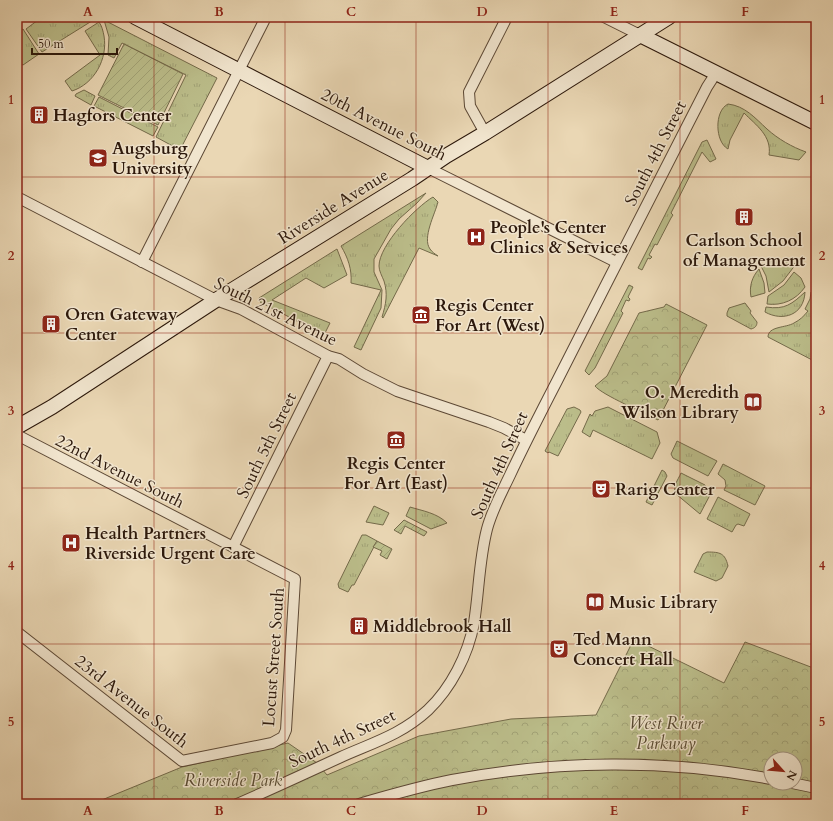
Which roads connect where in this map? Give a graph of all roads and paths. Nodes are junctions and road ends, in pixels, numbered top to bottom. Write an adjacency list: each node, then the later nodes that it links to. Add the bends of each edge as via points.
1 (135, 17): 7 (street, 20th Avenue South)
2 (266, 17): 7 (street)
3 (507, 17): 10 (street, via 469,92 470,106)
4 (604, 17): 6 (street)
5 (669, 17): 6 (street, Riverside Avenue)
6 (640, 35): 8 (street); 10 (street, Riverside Avenue)
7 (239, 70): 11 (street, 20th Avenue South); 13 (street)
8 (716, 73): 9 (street); 14 (street, South 4th Street)
9 (816, 123)
10 (485, 133): 11 (street, Riverside Avenue)
11 (428, 168): 14 (street, 20th Avenue South); 15 (street, Riverside Avenue)
12 (17, 197): 13 (street, South 21st Avenue)
13 (142, 262): 15 (street, South 21st Avenue)
14 (616, 262): 19 (street, South 4th Street)
15 (216, 300): 16 (street, South 21st Avenue, via 241,309); 17 (street, Riverside Avenue)
16 (328, 356): 19 (street, South 21st Avenue, via 339,359 397,391 489,422); 20 (street, South 5th Street)
17 (17, 427)
18 (17, 435): 20 (street, 22nd Avenue South)
19 (526, 440): 27 (street, South 4th Street, via 488,528 470,641 455,674 440,696 428,710 385,739)
20 (233, 547): 21 (street, 22nd Avenue South)
21 (295, 579): 23 (street, Locust Street South, via 286,724)
22 (17, 632): 23 (street, 23rd Avenue South, via 182,761 272,743)
23 (283, 737)
24 (763, 778): 28 (street, via 694,768 615,764 549,767 451,780)
25 (803, 785): 26 (street)
26 (816, 788)
27 (237, 804)
28 (359, 804)

